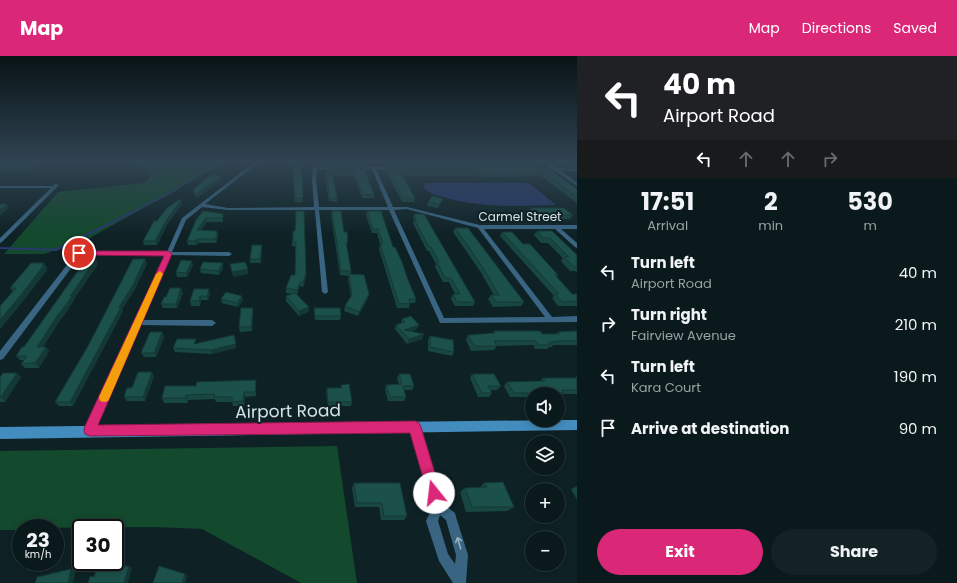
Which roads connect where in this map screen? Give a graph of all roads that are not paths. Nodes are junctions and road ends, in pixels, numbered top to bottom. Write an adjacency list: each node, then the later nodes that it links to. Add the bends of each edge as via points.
1 (56, 186): 5 (lane); 12 (street)
2 (227, 186): 6 (street)
3 (314, 186): 7 (street)
4 (381, 186): 8 (street)
5 (0, 187)
6 (201, 205): 7 (street, Carmel Street, via 228,209); 14 (street, via 184,219)
7 (316, 208): 8 (street, Carmel Street); 16 (street)
8 (391, 208): 9 (street, Carmel Street, via 417,210); 17 (street, via 442,321)
9 (480, 227): 10 (street, Carmel Street); 17 (street)
10 (556, 227): 11 (street, Carmel Street); 13 (street)
11 (577, 227)
12 (0, 242)
13 (577, 246)
14 (169, 254): 15 (street); 19 (street); 21 (street, via 79,253)
15 (229, 254)
16 (325, 292)
17 (550, 319): 18 (street)
18 (577, 319)
19 (138, 322): 20 (street); 24 (street)
20 (212, 322)
21 (0, 357)
22 (577, 425): 23 (main road, Airport Road)
23 (415, 427): 24 (main road, Airport Road); 26 (street)
24 (90, 430): 25 (main road, Airport Road)
25 (0, 433)
26 (438, 506): 27 (street, one-way to 26, via 462,555 451,517); 27 (street, via 432,521 438,543 443,557)
27 (460, 582)

